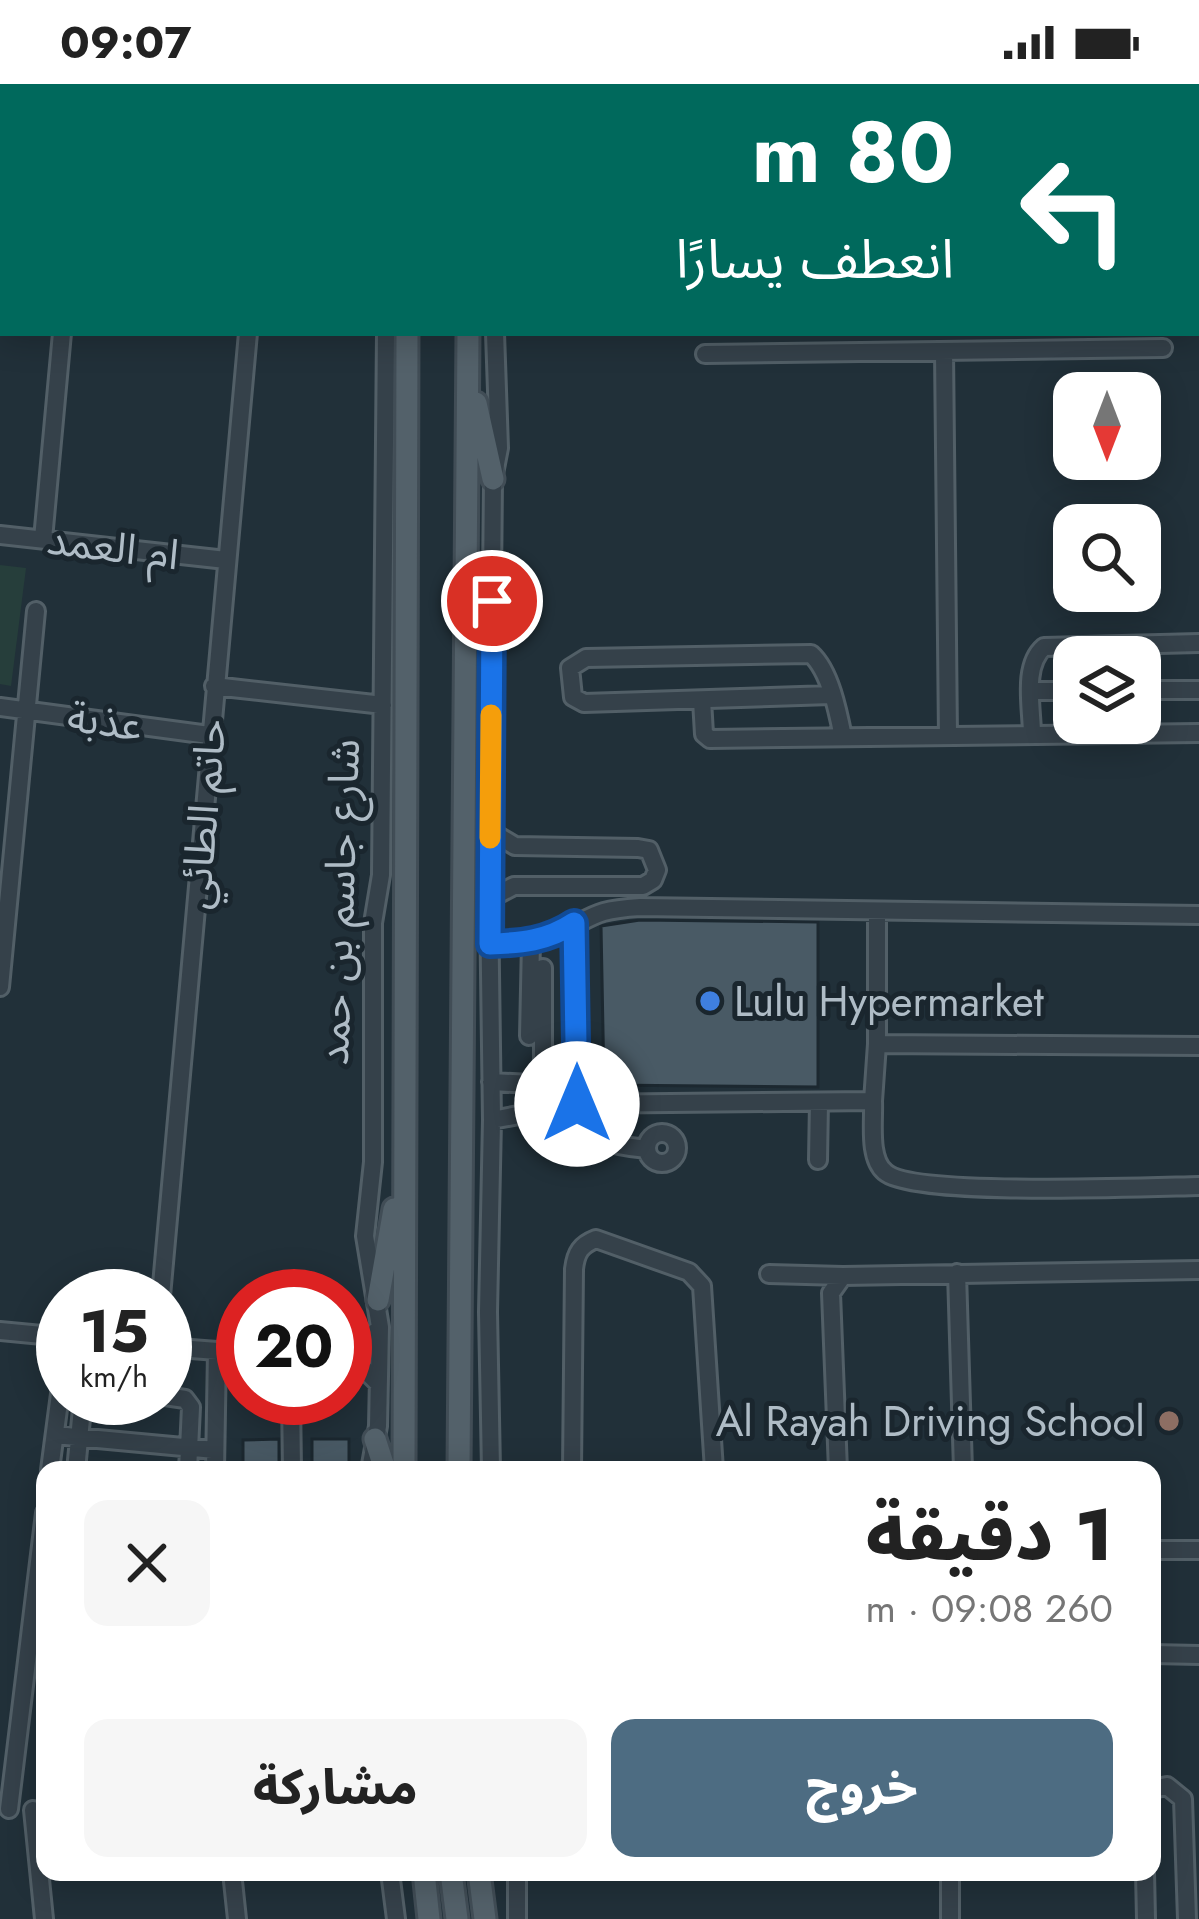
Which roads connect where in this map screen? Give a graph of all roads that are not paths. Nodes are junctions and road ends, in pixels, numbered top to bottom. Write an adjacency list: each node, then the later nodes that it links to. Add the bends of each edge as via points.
1 (62, 336): 12 (street)
2 (248, 336): 13 (street, حاتم الطائي)
3 (386, 336): 23 (street, شارع جاسم بن حمد)
4 (407, 336): 54 (main road, شارع جاسم بن حمد)
5 (495, 336): 10 (street, via 500,448)
6 (468, 340): 10 (main road); 85 (main road)
7 (1163, 348): 8 (street)
8 (944, 351): 9 (street); 29 (street)
9 (705, 354)
10 (493, 479): 31 (street)
11 (0, 535): 12 (street, ام العمد)
12 (43, 539): 13 (street, ام العمد)
13 (226, 560): 16 (street, حاتم الطائي)
14 (36, 611): 25 (street)
15 (1199, 643): 19 (street, via 1044,647 1033,660)
16 (214, 686): 23 (street); 27 (street, حاتم الطائي)
17 (1161, 690): 18 (street)
18 (1199, 690)
19 (1031, 691): 20 (street); 28 (street)
20 (1053, 691)
21 (831, 694): 22 (street); 22 (street, via 820,663 807,654 586,658 570,668 570,691 584,703); 30 (street)
22 (702, 700): 30 (street, via 710,739)
23 (383, 705): 60 (street, شارع جاسم بن حمد, via 365,1236)
24 (0, 707): 25 (street, عذبة)
25 (27, 710): 27 (street, عذبة); 39 (street)
26 (1199, 733): 28 (street)
27 (209, 735): 55 (street, حاتم الطائي)
28 (1032, 735): 29 (street)
29 (948, 736): 30 (street)
30 (843, 737)
31 (490, 831): 32 (street); 32 (street, via 515,846 649,850 657,870 643,886 514,886)
32 (489, 899): 37 (street)
33 (877, 911): 34 (street); 35 (street, via 640,907 602,910); 41 (street)
34 (1199, 915)
35 (574, 923): 36 (street); 47 (street)
36 (531, 942): 37 (street); 40 (street)
37 (490, 944): 43 (street)
38 (543, 968): 43 (street, via 543,1071 531,1084)
39 (0, 987)
40 (529, 1036)
41 (877, 1044): 42 (street); 44 (street)
42 (1199, 1046)
43 (491, 1082): 49 (street)
44 (873, 1101): 46 (street); 53 (street, via 875,1157 898,1180)
45 (663, 1102): 46 (street); 47 (street); 50 (street)
46 (819, 1102): 52 (street)
47 (577, 1104): 48 (street)
48 (545, 1108): 49 (street); 51 (street, via 561,1124)
49 (492, 1120): 86 (street)
50 (663, 1132): 51 (street); 51 (street, via 676,1141 673,1159 654,1161)
51 (647, 1149)
52 (818, 1160)
53 (1199, 1186)
54 (404, 1187): 60 (main road); 84 (main road, شارع جاسم بن حمد)
55 (163, 1269)
56 (1199, 1270): 58 (street)
57 (769, 1274): 59 (street)
58 (957, 1274): 59 (street); 90 (street)
59 (843, 1276): 89 (street, via 831,1293)
60 (378, 1300): 61 (street, شارع جاسم بن حمد)
61 (380, 1327): 63 (street); 66 (street, شارع جاسم بن حمد)
62 (4, 1334): 64 (street)
63 (372, 1335)
64 (36, 1336)
65 (372, 1376): 66 (street)
66 (378, 1382): 74 (street, شارع جاسم بن حمد)
67 (216, 1401): 76 (street)
68 (56, 1425): 72 (street)
69 (80, 1425): 73 (street)
70 (190, 1425): 75 (street)
71 (292, 1425): 81 (street)
72 (55, 1435): 73 (street); 77 (street)
73 (79, 1437): 75 (street); 78 (street)
74 (375, 1438): 82 (street, شارع جاسم بن حمد); 83 (main road)
75 (190, 1448): 76 (street); 79 (street)
76 (215, 1450): 80 (street)
77 (51, 1461)
78 (77, 1461)
79 (189, 1461)
80 (215, 1461)
81 (292, 1461)
82 (371, 1461)
83 (382, 1461)
84 (404, 1461)
85 (459, 1461)
86 (491, 1461)
87 (572, 1461): 88 (street, via 575,1255 596,1239 689,1271 702,1286)
88 (713, 1461)
89 (838, 1461)
90 (963, 1461)
91 (1161, 1550): 92 (street)
92 (1199, 1550)
93 (36, 1578): 99 (street)
94 (1161, 1654): 95 (street)
95 (1199, 1655)
96 (1161, 1664): 97 (street)
97 (1199, 1664)
98 (1161, 1787): 117 (street, via 1183,1799)
99 (4, 1809): 100 (street)
100 (36, 1811)
101 (42, 1881): 109 (street)
102 (233, 1881): 110 (street)
103 (391, 1881): 111 (street)
104 (425, 1881): 112 (main road)
105 (452, 1881): 113 (main road)
106 (518, 1881): 114 (street)
107 (950, 1881): 115 (street)
108 (1145, 1881): 116 (street)
109 (44, 1919)
110 (237, 1919)
111 (396, 1919)
112 (429, 1919)
113 (457, 1919)
114 (517, 1919)
115 (950, 1919)
116 (1146, 1919)
117 (1186, 1919)

